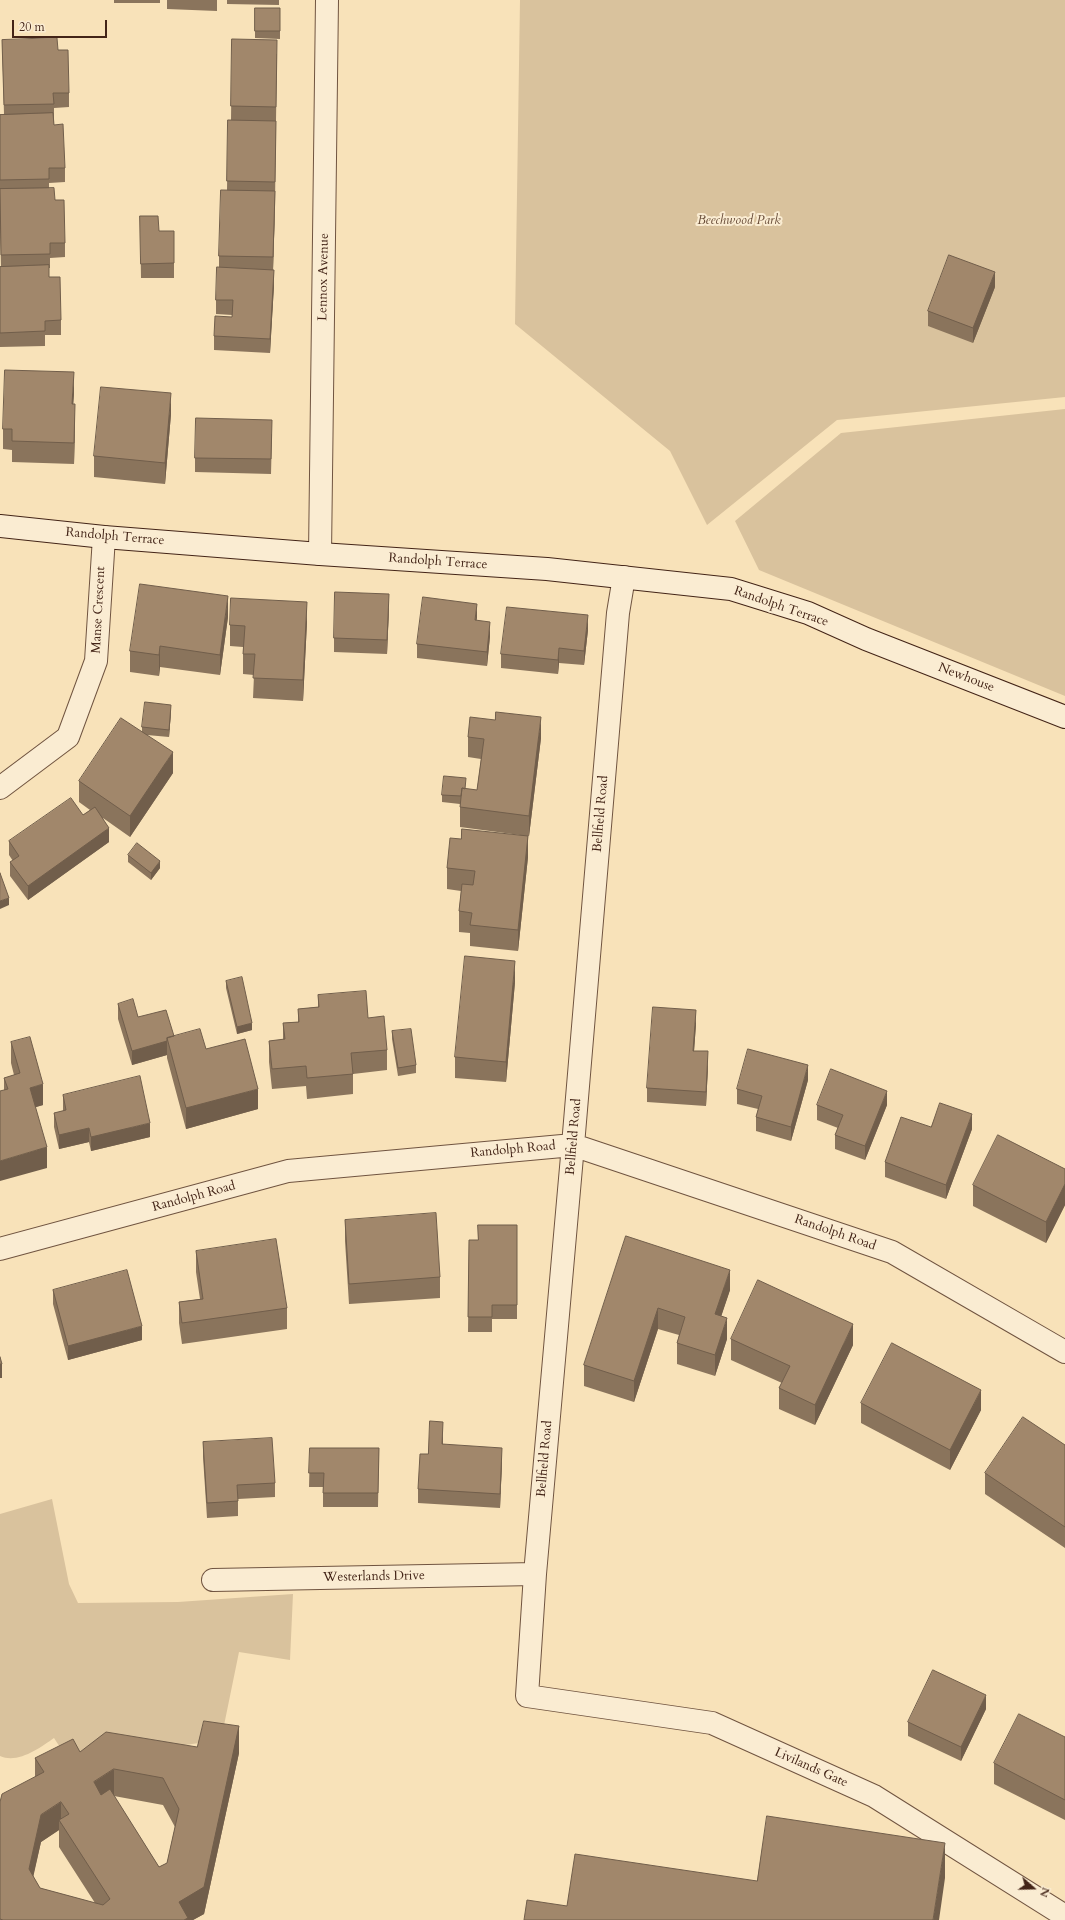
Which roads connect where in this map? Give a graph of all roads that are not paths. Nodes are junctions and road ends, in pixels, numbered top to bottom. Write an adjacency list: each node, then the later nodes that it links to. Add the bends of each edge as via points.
1 (327, 0): 4 (street, Lennox Avenue)
2 (0, 526): 3 (street, Randolph Terrace)
3 (104, 537): 4 (street, Randolph Terrace); 8 (street, Manse Crescent, via 96,661 68,737)
4 (320, 554): 5 (street, Randolph Terrace, via 547,569)
5 (624, 577): 6 (street, Randolph Terrace, via 731,589 808,613); 9 (street, Bellfield Road, via 618,613)
6 (866, 639): 7 (street, Newhouse)
7 (1065, 717)
8 (0, 788)
9 (574, 1144): 10 (street, Randolph Road, via 288,1171); 11 (street, Randolph Road, via 892,1252); 12 (street, Bellfield Road)
10 (0, 1249)
11 (1062, 1343)
12 (535, 1574): 13 (street, Westerlands Drive); 14 (street, Bellfield Road)
13 (213, 1580)
14 (527, 1696): 15 (street, Livilands Gate, via 712,1724 874,1796)
15 (1065, 1916)

